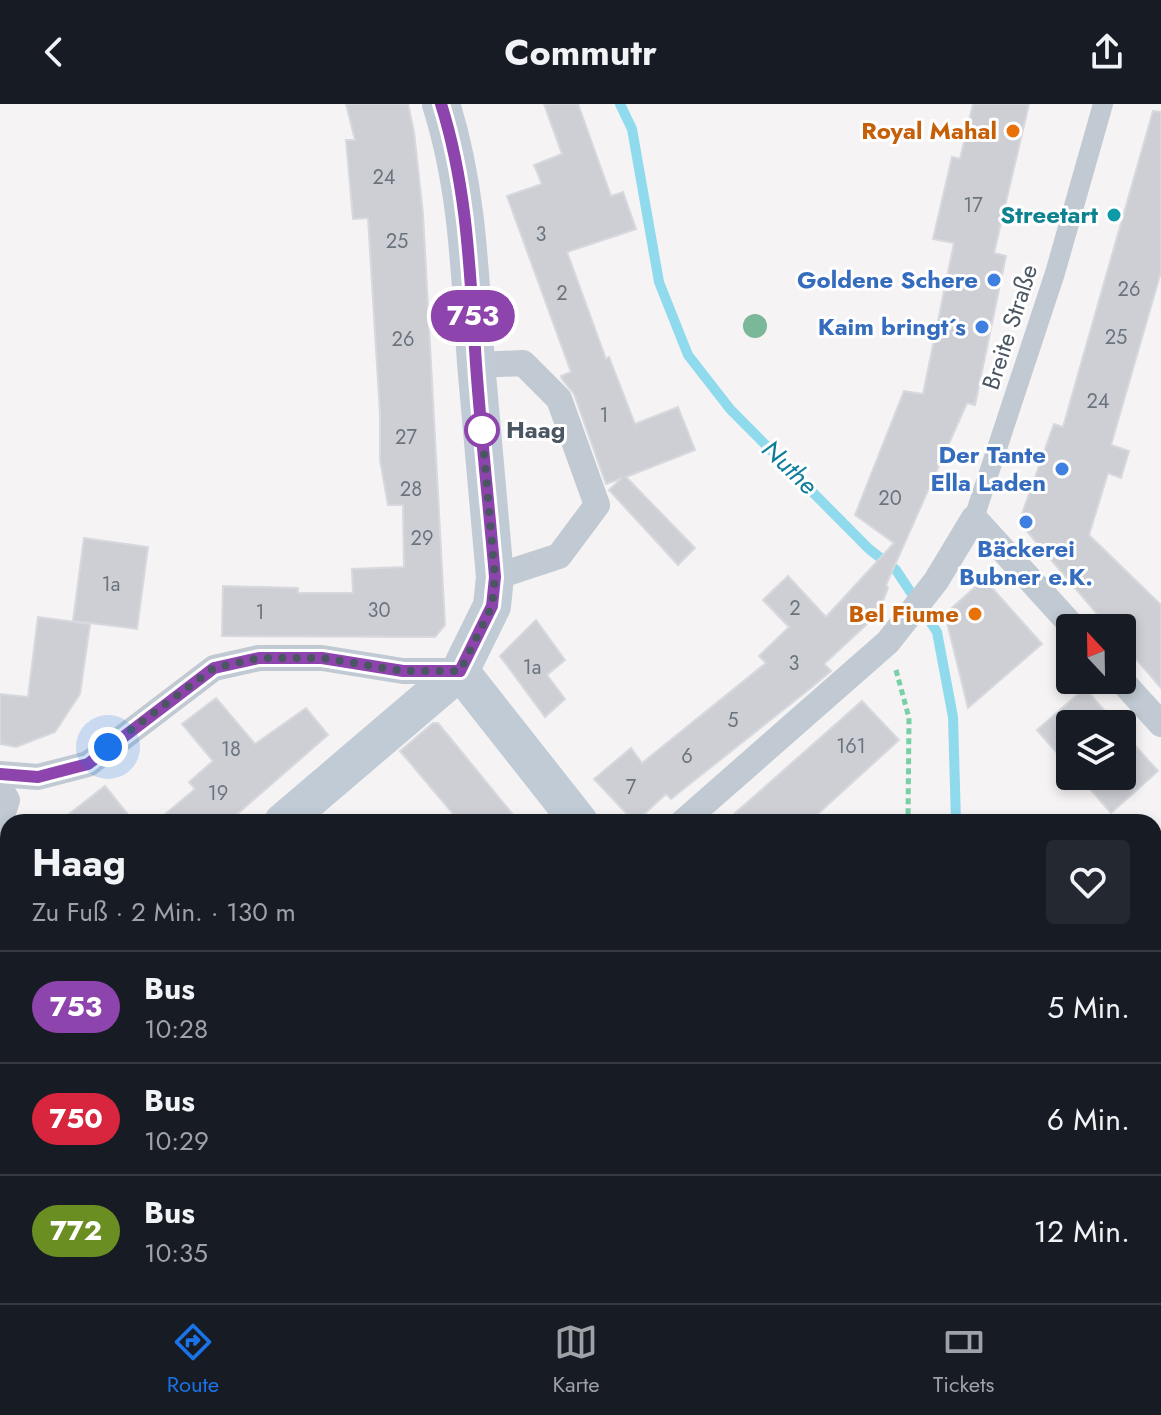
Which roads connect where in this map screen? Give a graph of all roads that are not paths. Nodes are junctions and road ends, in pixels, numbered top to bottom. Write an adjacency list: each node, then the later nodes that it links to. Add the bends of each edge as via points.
1 (441, 104): 3 (main road, via 454,145 468,237)
2 (1103, 104): 4 (street, Breite Straße, via 1055,273)
3 (476, 365): 5 (main road); 5 (street, via 523,363 559,399 597,505 559,556)
4 (974, 518): 6 (street); 15 (street, via 936,581 888,642)
5 (495, 577): 7 (main road, via 492,606)
6 (1061, 614)
7 (460, 671): 10 (street, via 403,671 322,658 259,658 214,668 88,764 38,777); 13 (main road); 14 (main road)
8 (1134, 694): 9 (street)
9 (1161, 724)
10 (0, 774)
11 (0, 788): 12 (street, via 7,800)
12 (3, 814)
13 (292, 814)
14 (573, 814)
15 (692, 814)

